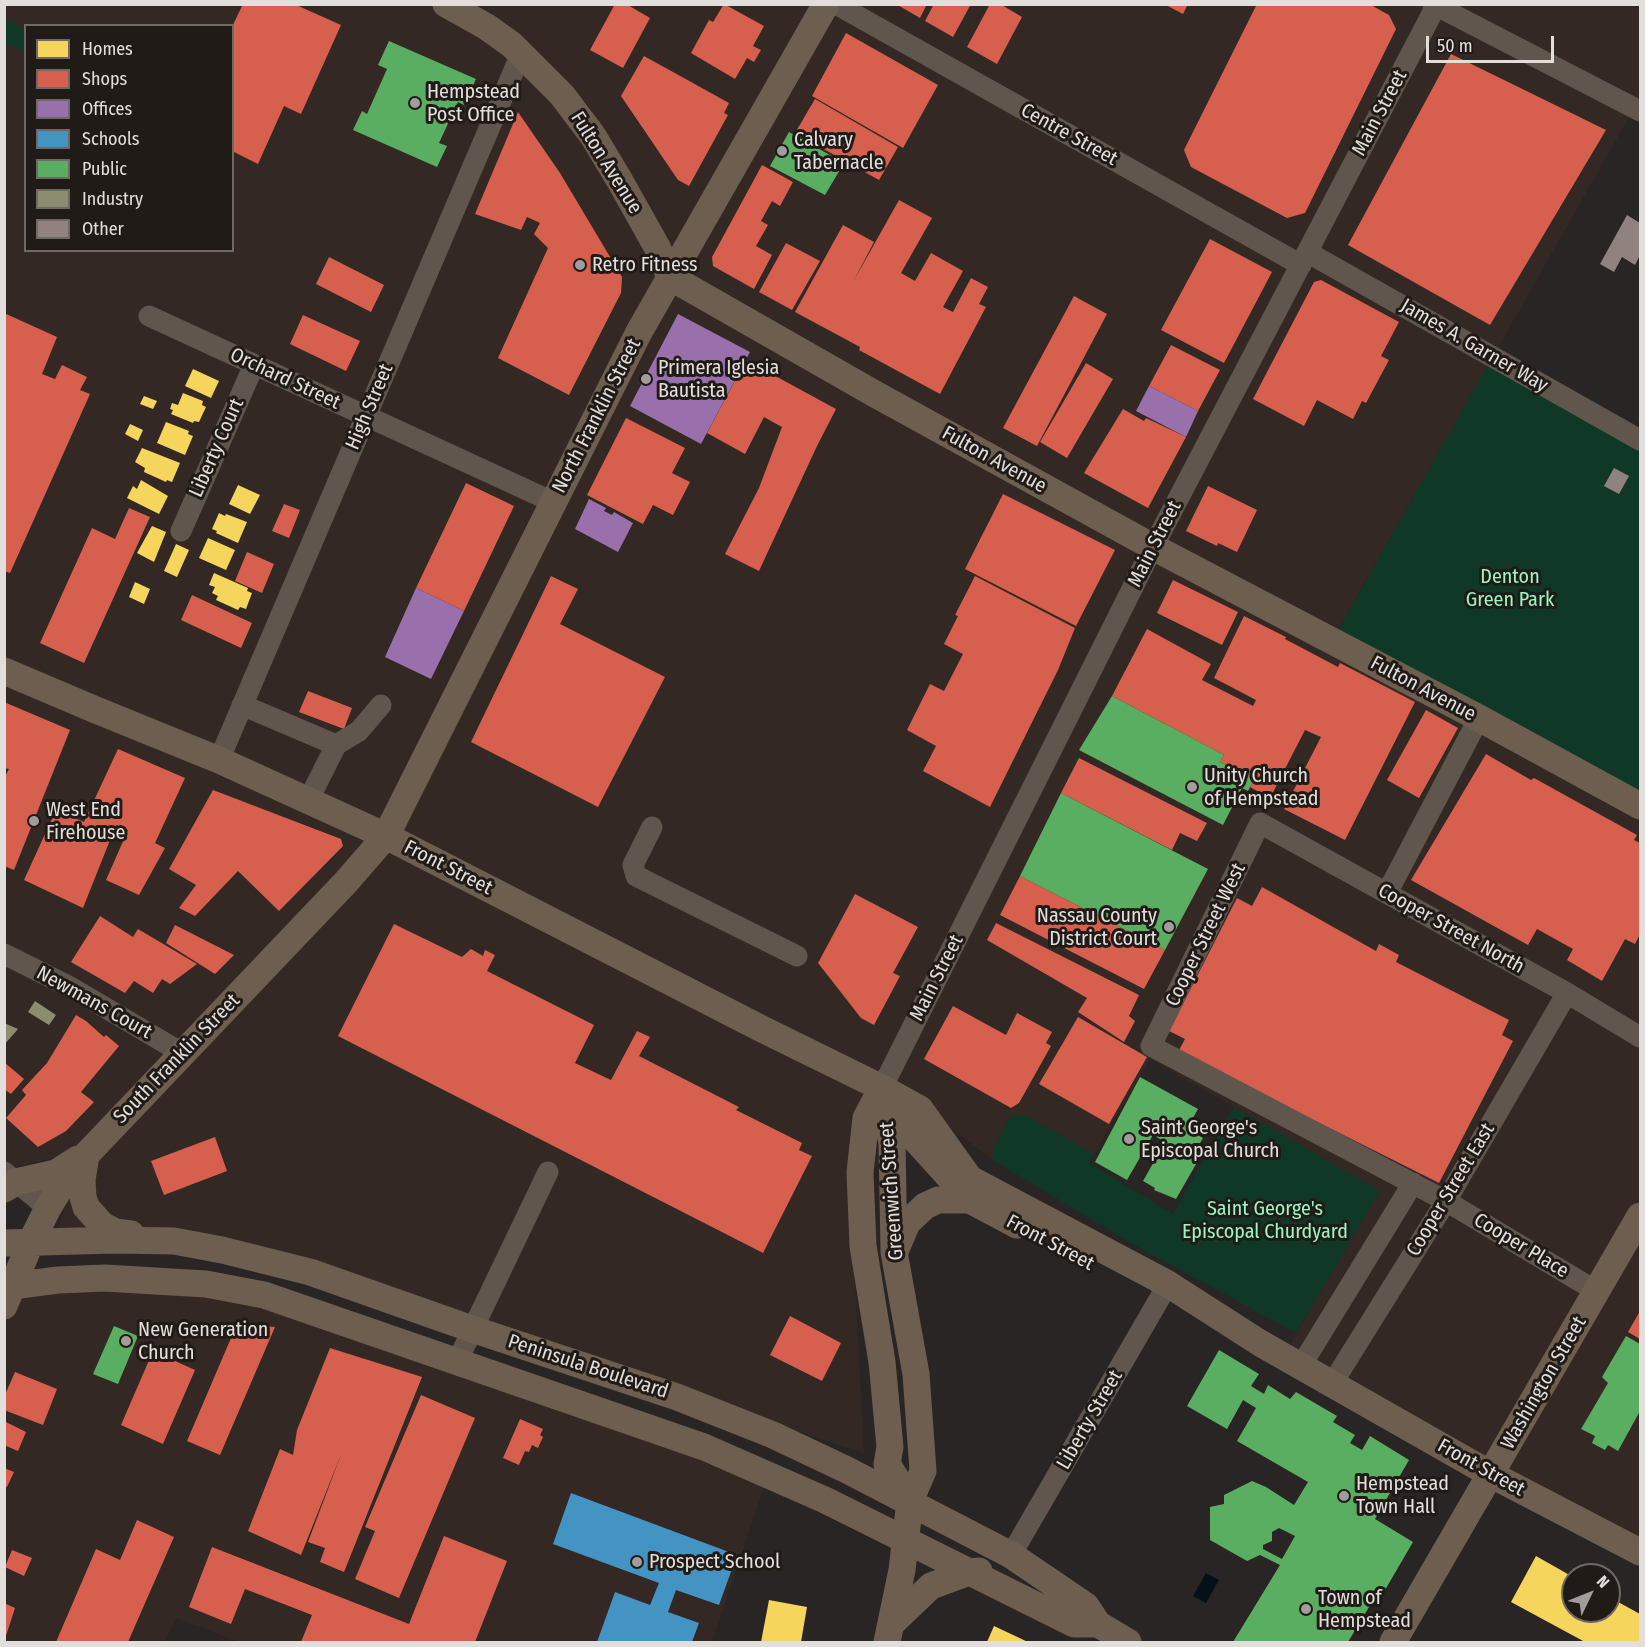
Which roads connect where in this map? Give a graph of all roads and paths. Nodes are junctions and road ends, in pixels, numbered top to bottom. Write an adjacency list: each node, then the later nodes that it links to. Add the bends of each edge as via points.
1 (446, 4): 5 (main road, Fulton Avenue, via 487,27)
2 (826, 4): 8 (main road, North Franklin Street)
3 (836, 4): 7 (street, Centre Street)
4 (1435, 5): 6 (street); 7 (street, Main Street)
5 (521, 54): 8 (main road, Fulton Avenue, via 560,92 593,136); 11 (street, High Street)
6 (1641, 111)
7 (1304, 258): 12 (street, James A. Garner Way); 15 (street, Main Street)
8 (670, 277): 13 (main road, North Franklin Street); 15 (main road, Fulton Avenue)
9 (148, 316): 10 (street, Orchard Street)
10 (254, 365): 11 (street, Orchard Street); 14 (street, Liberty Court)
11 (366, 416): 13 (street, Orchard Street); 17 (street, High Street)
12 (1641, 440)
13 (553, 502): 26 (main road, North Franklin Street)
14 (180, 531)
15 (1153, 547): 19 (main road, Fulton Avenue); 34 (street, Main Street)
16 (4, 670): 21 (main road, Front Street)
17 (242, 705): 20 (street); 21 (street, High Street)
18 (381, 705): 20 (street, via 359,731)
19 (1479, 718): 23 (main road, Fulton Avenue); 27 (street)
20 (336, 745): 22 (street)
21 (219, 760): 22 (main road, Front Street)
22 (308, 801): 26 (main road, Front Street)
23 (1641, 806)
24 (1260, 823): 27 (street, Cooper Street North); 32 (street, Cooper Street West)
25 (652, 826): 29 (street, via 633,865 636,876)
26 (386, 836): 33 (main road, South Franklin Street); 34 (main road, Front Street)
27 (1387, 893): 30 (street, Cooper Street North)
28 (4, 954): 33 (street, Newmans Court, via 72,988)
29 (797, 956)
30 (1566, 993): 31 (street, Cooper Street North); 40 (street, Cooper Street East)
31 (1641, 1037)
32 (1151, 1046): 38 (street, Cooper Place)
33 (182, 1053): 35 (main road, South Franklin Street)
34 (882, 1088): 39 (main road, Front Street, via 914,1138); 45 (main road, Greenwich Street, via 892,1143); 47 (main road, Front Street, via 920,1109 970,1179); 54 (main road, Greenwich Street, via 866,1118 860,1172 863,1246 882,1362 890,1447 887,1464)
35 (87, 1154): 37 (main road, via 56,1173); 41 (main road, South Franklin Street); 43 (main road, via 82,1173 83,1197 97,1220 115,1232)
36 (548, 1172): 49 (street)
37 (8, 1181): 41 (street)
38 (1413, 1183): 40 (street, Cooper Place); 51 (street, Cooper Street East)
39 (970, 1200): 45 (main road, via 938,1200 925,1206 907,1223); 47 (main road, Front Street)
40 (1446, 1201): 46 (street, Cooper Place); 52 (street, Cooper Street East)
41 (48, 1208): 44 (main road, South Franklin Street)
42 (1640, 1218): 46 (main road, Washington Street)
43 (174, 1241): 44 (main road, Peninsula Boulevard); 49 (main road, Peninsula Boulevard, via 310,1272)
44 (18, 1243): 48 (main road, South Franklin Street)
45 (894, 1252): 54 (main road, Greenwich Street, via 916,1374 923,1471)
46 (1596, 1291): 53 (main road, Washington Street)
47 (1163, 1292): 51 (main road, Front Street); 57 (street, Liberty Street)
48 (7, 1293): 50 (main road, Peninsula Boulevard, via 105,1278 206,1284 264,1295)
49 (471, 1329): 50 (street); 54 (main road, Peninsula Boulevard, via 677,1397 773,1435)
50 (457, 1362): 55 (main road, Peninsula Boulevard, via 704,1447)
51 (1302, 1366): 52 (main road, Front Street)
52 (1332, 1383): 53 (main road, Front Street)
53 (1492, 1475): 56 (main road, Front Street); 62 (main road, Washington Street)
54 (910, 1501): 55 (main road, Greenwich Street); 57 (main road, Peninsula Boulevard)
55 (905, 1540): 58 (main road, Peninsula Boulevard); 60 (main road, Greenwich Street)
56 (1641, 1552)
57 (1011, 1555): 58 (main road, via 997,1567); 59 (main road, Peninsula Boulevard, via 1086,1606)
58 (969, 1572): 59 (main road, Peninsula Boulevard, via 1074,1624); 60 (main road, via 931,1586)
59 (1098, 1624): 61 (main road, Peninsula Boulevard)
60 (889, 1633)
61 (1128, 1642)
62 (1393, 1642)

